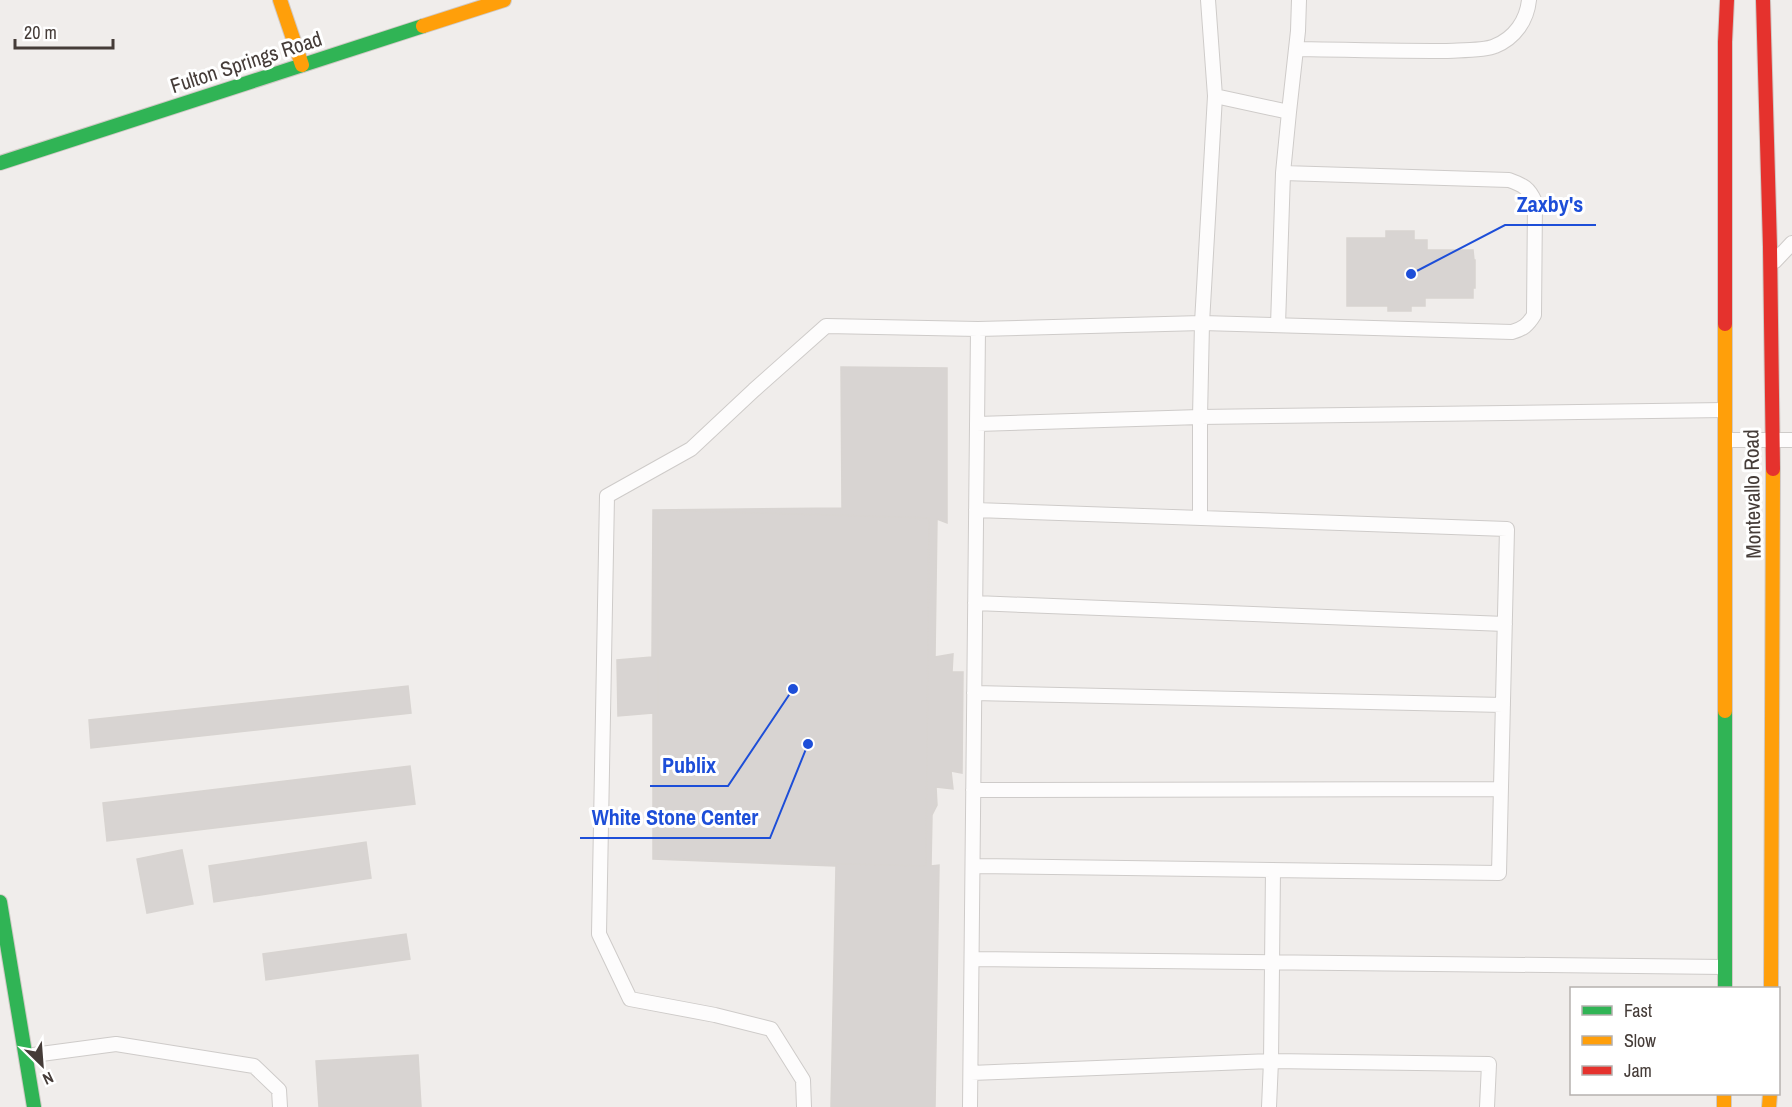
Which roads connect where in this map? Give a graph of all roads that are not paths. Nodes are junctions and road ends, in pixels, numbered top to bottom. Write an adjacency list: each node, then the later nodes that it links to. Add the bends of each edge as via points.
1 (280, 0): 9 (main road)
2 (504, 0): 9 (main road, Fulton Springs Road)
3 (1208, 0): 10 (lane)
4 (1299, 0): 8 (lane)
5 (1529, 0): 8 (lane, via 1528,13 1515,33 1494,47 1417,51)
6 (1727, 0): 19 (main road, Montevallo Road)
7 (1763, 0): 15 (main road, Montevallo Road)
8 (1296, 49): 11 (lane)
9 (302, 65): 12 (main road, Fulton Springs Road)
10 (1215, 96): 11 (lane); 16 (lane)
11 (1289, 112): 13 (lane)
12 (0, 163)
13 (1283, 173): 17 (lane); 17 (lane, via 1509,180 1520,184 1531,192 1535,202 1534,315 1529,324 1512,332)
14 (1792, 243): 15 (lane)
15 (1770, 266): 22 (main road, Montevallo Road)
16 (1202, 323): 17 (lane); 18 (lane); 20 (lane)
17 (1278, 325)
18 (978, 329): 21 (lane); 46 (lane, via 826,326 691,449 607,496 599,934 630,999 771,1029 803,1080)
19 (1725, 410): 20 (lane); 23 (main road, Montevallo Road)
20 (1200, 417): 21 (lane); 26 (lane)
21 (977, 424): 25 (lane)
22 (1772, 439): 23 (lane); 24 (lane); 40 (main road, Montevallo Road, via 1778,594 1777,884)
23 (1725, 440): 38 (main road, Montevallo Road)
24 (1792, 440)
25 (976, 510): 26 (lane); 27 (lane)
26 (1200, 518): 28 (lane, via 1507,529)
27 (975, 603): 28 (lane); 29 (lane)
28 (1505, 624): 30 (lane)
29 (974, 693): 30 (lane); 32 (lane)
30 (1503, 705): 31 (lane)
31 (1501, 789): 32 (lane); 34 (lane, via 1499,873)
32 (973, 790): 33 (lane)
33 (973, 866): 34 (lane); 36 (lane)
34 (1273, 870): 37 (lane)
35 (0, 902): 41 (main road)
36 (972, 960): 37 (lane); 43 (lane)
37 (1271, 962): 38 (lane); 42 (lane)
38 (1725, 967): 39 (main road, Montevallo Road)
39 (1725, 987)
40 (1771, 987)
41 (25, 1056): 44 (main road); 45 (lane, via 116,1044 254,1065 279,1090)
42 (1272, 1061): 43 (lane); 48 (lane); 49 (lane, via 1489,1064)
43 (971, 1073): 47 (lane)
44 (34, 1107)
45 (280, 1107)
46 (804, 1107)
47 (970, 1107)
48 (1269, 1107)
49 (1487, 1107)

